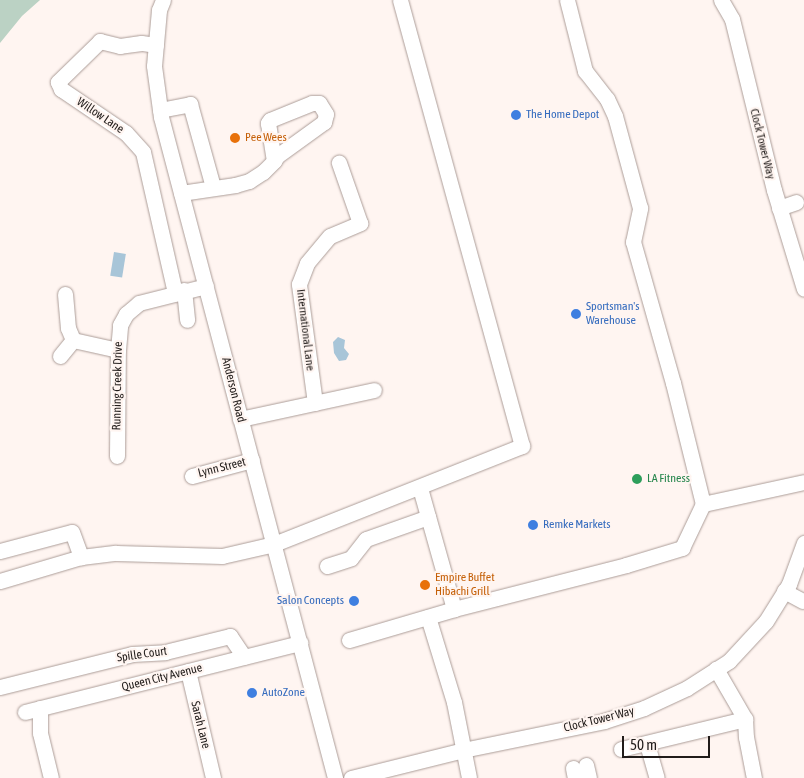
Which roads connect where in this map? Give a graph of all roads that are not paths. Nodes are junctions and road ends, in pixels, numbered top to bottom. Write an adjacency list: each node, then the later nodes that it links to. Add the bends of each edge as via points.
1 (162, 0): 5 (street, Anderson Road)
2 (400, 0): 28 (street, via 522,446)
3 (567, 0): 29 (street, via 585,71 607,99 617,122 640,208 633,242)
4 (721, 0): 12 (street, Clock Tower Way, via 732,19)
5 (156, 45): 6 (street, Anderson Road, via 154,66); 15 (street, Willow Lane, via 120,46 100,41 58,82 60,89 126,133 143,152)
6 (160, 110): 9 (street, via 190,104); 10 (street, Anderson Road)
7 (274, 161): 9 (street, via 249,181)
8 (340, 163): 22 (street, International Lane, via 360,223 330,236 307,263 299,284)
9 (213, 187): 10 (street)
10 (181, 194): 13 (street, Anderson Road)
11 (796, 202): 12 (street)
12 (779, 208): 14 (street, Clock Tower Way)
13 (206, 286): 15 (street, Running Creek Drive); 23 (street, Anderson Road)
14 (804, 289)
15 (180, 292): 17 (street); 19 (street, Running Creek Drive, via 139,303 132,308 120,325)
16 (66, 294): 18 (street, via 68,328)
17 (187, 320)
18 (73, 340): 19 (street); 20 (street)
19 (118, 350): 24 (street, Running Creek Drive)
20 (60, 356)
21 (374, 390): 22 (street)
22 (315, 403): 23 (street)
23 (240, 419): 25 (street, Anderson Road)
24 (116, 456)
25 (252, 460): 26 (street, Lynn Street); 32 (street, Anderson Road)
26 (192, 476)
27 (804, 482): 29 (street)
28 (420, 488): 30 (street); 32 (street)
29 (703, 504): 39 (street, via 682,548)
30 (428, 517): 35 (street, via 366,539 351,558); 39 (street)
31 (804, 543): 37 (street, Clock Tower Way)
32 (274, 544): 34 (street, via 222,556 116,552); 42 (street, Anderson Road)
33 (0, 551): 34 (street, via 72,532)
34 (81, 556): 36 (street)
35 (327, 566)
36 (0, 581)
37 (784, 591): 38 (street); 44 (street, Clock Tower Way, via 766,622 729,661)
38 (803, 601)
39 (454, 609): 40 (street)
40 (428, 618): 41 (street); 52 (street, via 454,702)
41 (349, 640)
42 (300, 643): 43 (street, Queen City Avenue); 55 (street, Anderson Road)
43 (244, 657): 45 (street, Queen City Avenue); 46 (street, Spille Court, via 230,636 164,652 132,654)
44 (716, 669): 49 (street); 52 (street, Clock Tower Way, via 687,688 644,708 604,721)
45 (188, 671): 47 (street, Queen City Avenue); 54 (street, Sarah Lane)
46 (0, 687)
47 (40, 708): 48 (street, Queen City Avenue); 53 (street, via 40,733)
48 (25, 712)
49 (745, 719): 50 (street); 59 (street)
50 (647, 744): 51 (street); 58 (street)
51 (620, 749)
52 (463, 750): 56 (street, Clock Tower Way); 57 (street)
53 (51, 778)
54 (213, 778)
55 (335, 778)
56 (351, 778)
57 (469, 778)
58 (657, 778)
59 (754, 778)

